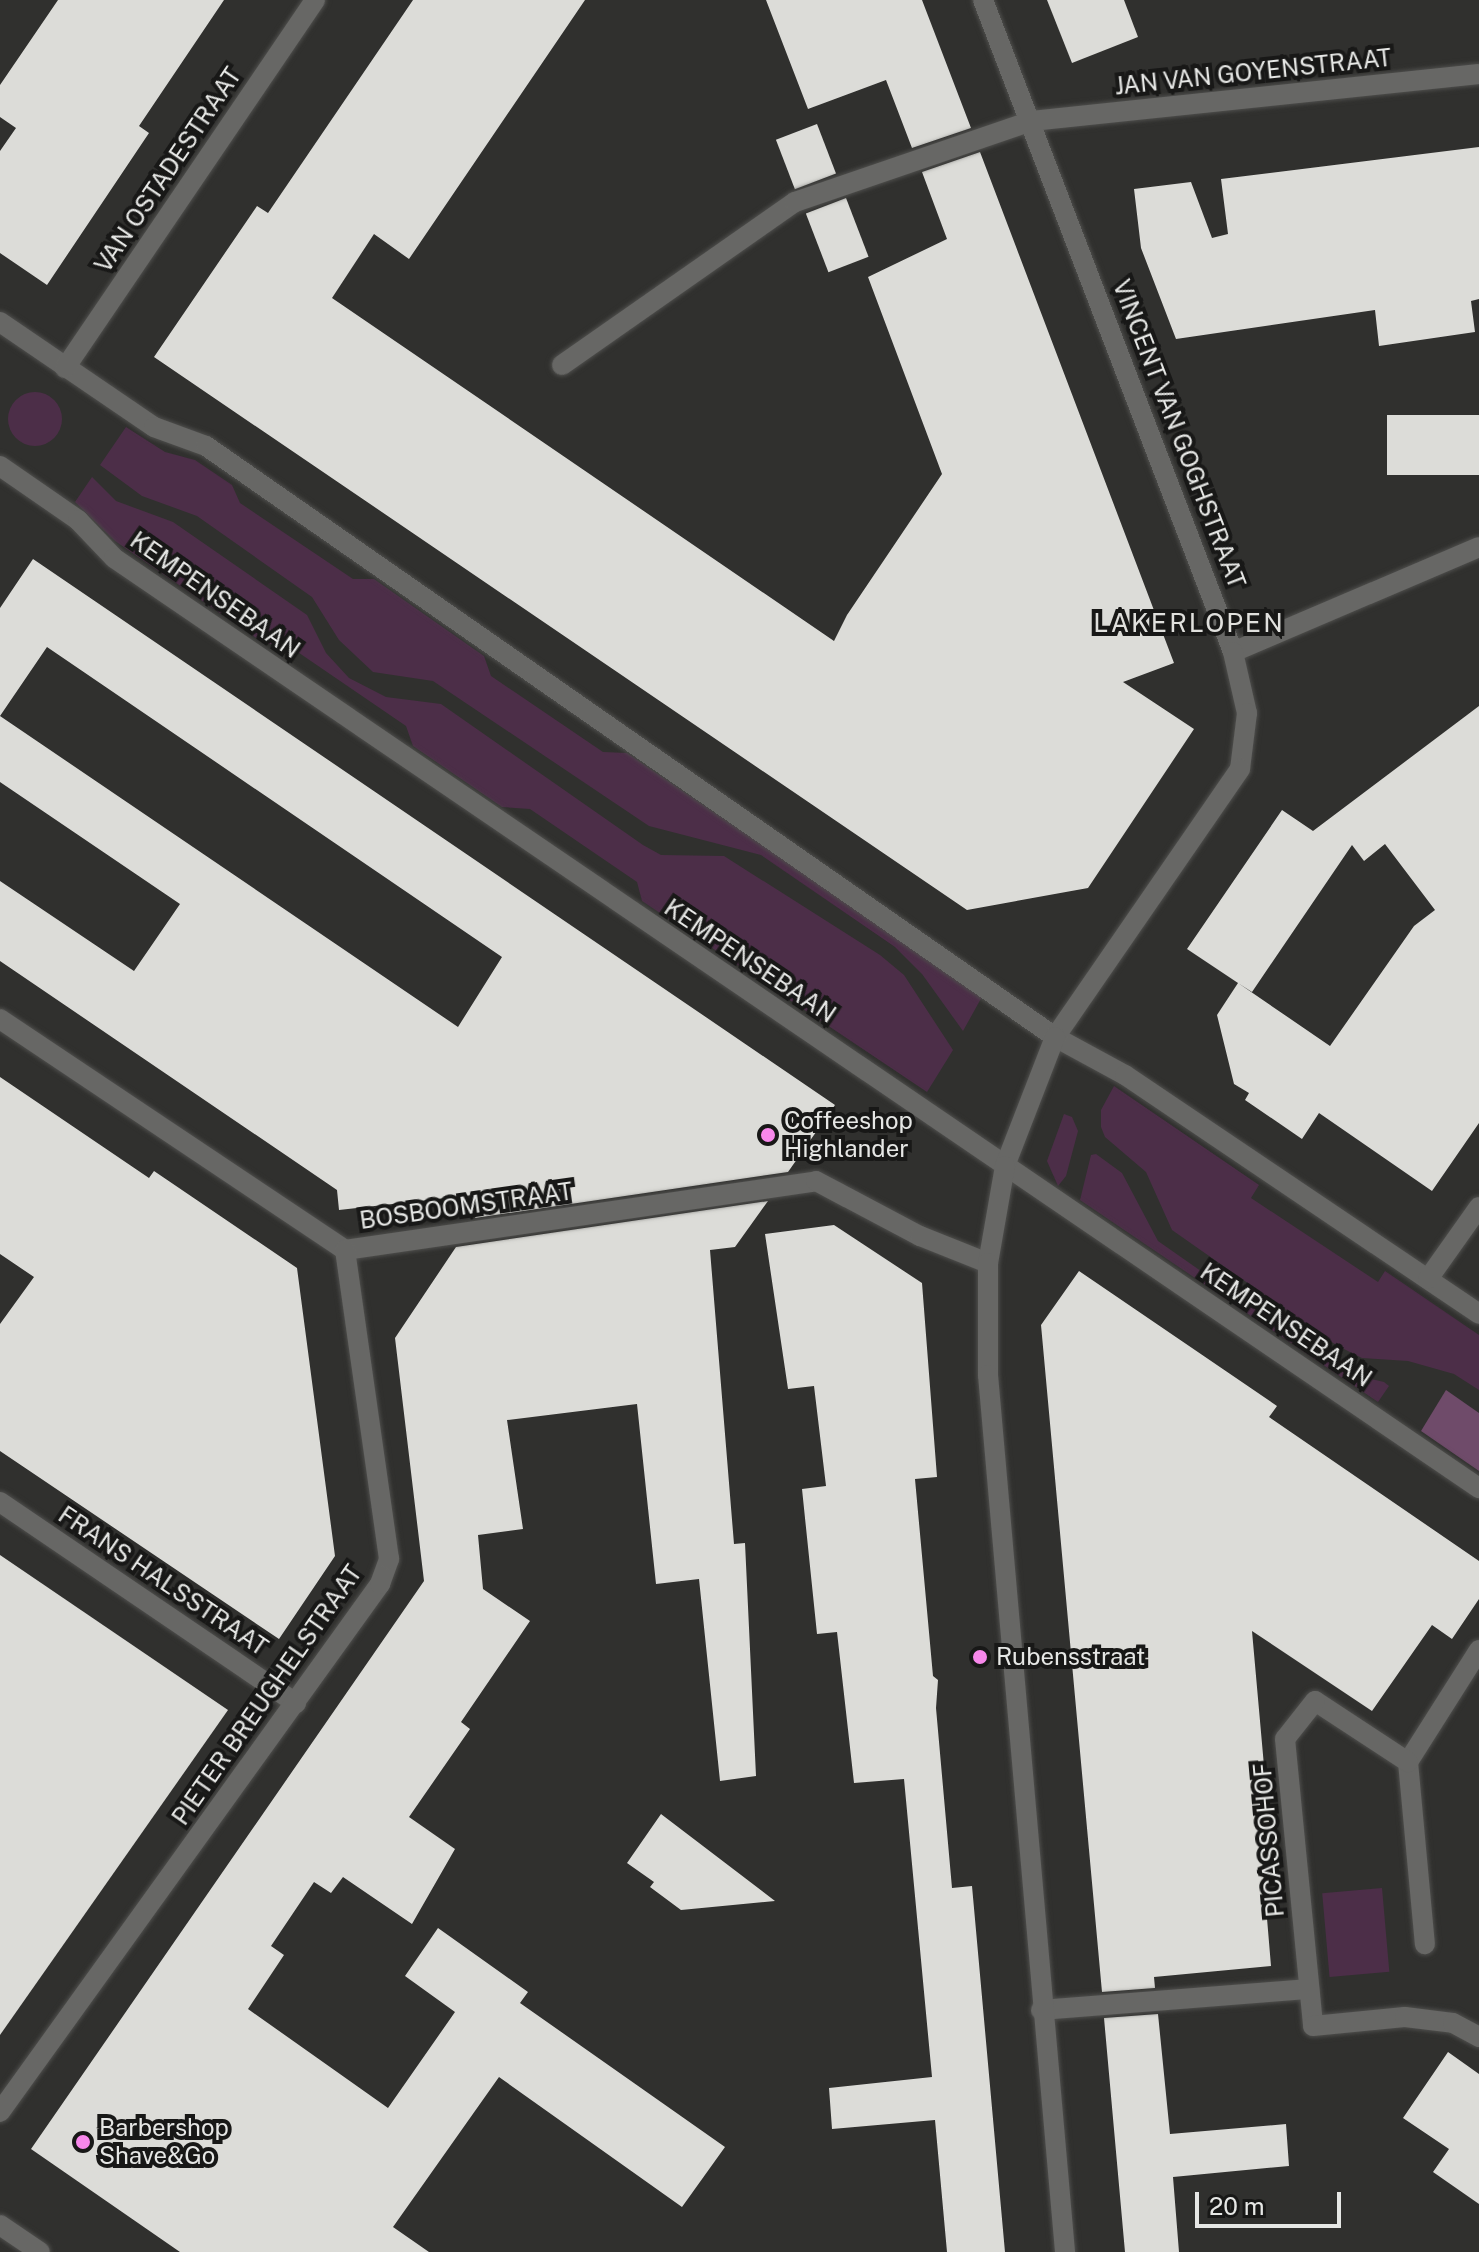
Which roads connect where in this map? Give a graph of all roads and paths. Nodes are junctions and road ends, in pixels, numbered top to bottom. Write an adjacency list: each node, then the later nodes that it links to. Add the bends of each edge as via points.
1 (315, 0): 7 (street, VAN OSTADESTRAAT)
2 (983, 0): 4 (street, VINCENT VAN GOGHSTRAAT)
3 (1479, 74): 4 (street, JAN VAN GOYENSTRAAT)
4 (1032, 121): 6 (street, JAN VAN GOYENSTRAAT, via 795,202); 10 (street, VINCENT VAN GOGHSTRAAT)
5 (0, 322): 7 (street)
6 (562, 365)
7 (65, 368): 12 (street, via 154,427 206,446)
8 (0, 466): 13 (street, KEMPENSEBAAN, via 78,520 114,558)
9 (1479, 547): 10 (street)
10 (1233, 652): 12 (street, VINCENT VAN GOGHSTRAAT, via 1247,713 1240,769)
11 (0, 1019): 15 (street, BOSBOOMSTRAAT)
12 (1055, 1037): 13 (street); 17 (street, via 1125,1075)
13 (1005, 1166): 16 (street); 19 (street, KEMPENSEBAAN)
14 (1479, 1207): 17 (street)
15 (345, 1250): 16 (street, BOSBOOMSTRAAT, via 816,1181 920,1236); 22 (street, PIETER BREUGHELSTRAAT, via 389,1559 380,1584)
16 (988, 1263): 26 (street, via 988,1375)
17 (1428, 1279): 18 (street)
18 (1479, 1314)
19 (1479, 1488)
20 (0, 1502): 22 (street, FRANS HALSSTRAAT)
21 (1479, 1650): 23 (street)
22 (296, 1703): 28 (street, PIETER BREUGHELSTRAAT)
23 (1408, 1762): 24 (street); 25 (street, PICASSOHOF, via 1315,1701 1285,1739)
24 (1425, 1944)
25 (1309, 1989): 26 (street); 27 (street, via 1313,2026 1405,2017 1453,2023)
26 (1041, 2010): 31 (street)
27 (1479, 2037)
28 (0, 2112)
29 (0, 2225): 30 (street)
30 (40, 2252)
31 (1065, 2252)

